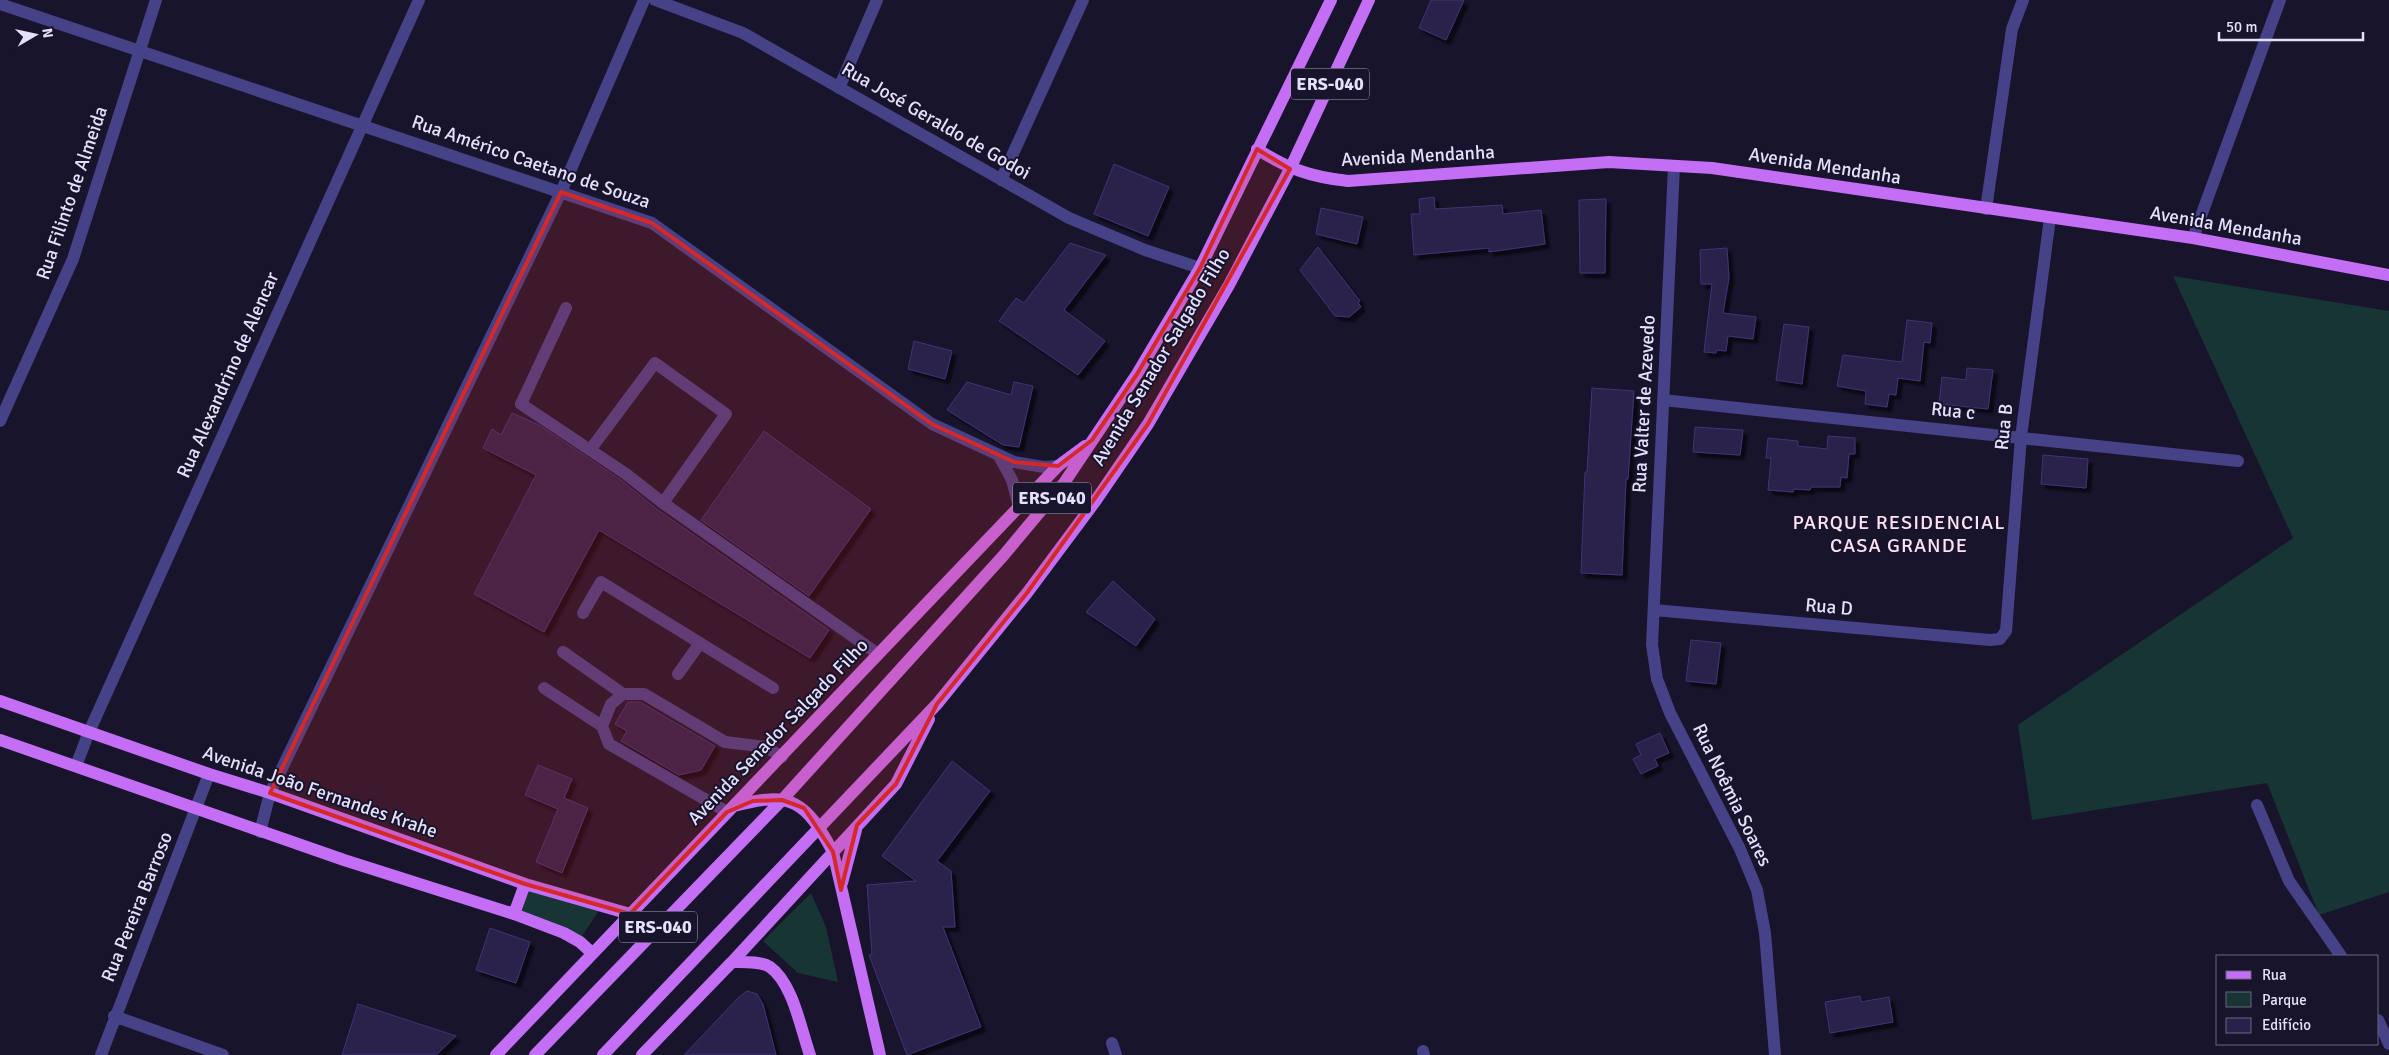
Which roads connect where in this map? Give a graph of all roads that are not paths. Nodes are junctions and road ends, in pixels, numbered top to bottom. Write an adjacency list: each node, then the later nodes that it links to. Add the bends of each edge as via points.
1 (156, 0): 12 (street, Rua Filinto de Almeida)
2 (419, 0): 14 (street, Rua Alexandrino de Alencar)
3 (644, 0): 19 (street)
4 (655, 0): 13 (street, Rua José Geraldo de Godoi, via 742,33)
5 (878, 0): 13 (street)
6 (1083, 0): 18 (street)
7 (1332, 0): 15 (main road, Avenida Senador Salgado Filho / ERS-040)
8 (1369, 0): 17 (main road, Avenida Senador Salgado Filho / ERS-040)
9 (2023, 0): 20 (street, via 2012,29)
10 (2280, 0): 22 (street)
11 (0, 4): 12 (street, Rua Américo Caetano de Souza)
12 (139, 50): 14 (street, Rua Américo Caetano de Souza); 27 (street, Rua Filinto de Almeida, via 73,259)
13 (839, 88): 18 (street, Rua José Geraldo de Godoi)
14 (361, 125): 19 (street, Rua Américo Caetano de Souza); 50 (street, Rua Alexandrino de Alencar)
15 (1257, 149): 17 (main road, Avenida Mendanha); 23 (main road, Avenida Senador Salgado Filho / ERS-040)
16 (1674, 166): 17 (main road, Avenida Mendanha, via 1609,162 1348,181 1319,178); 20 (main road, Avenida Mendanha, via 1712,168); 26 (street, Rua Valter de Azevedo)
17 (1290, 169): 48 (main road, Avenida Senador Salgado Filho / ERS-040, via 1229,284 1148,424 1027,593)
18 (1001, 180): 23 (street, Rua José Geraldo de Godoi, via 1069,218 1145,250)
19 (561, 192): 31 (street, Rua Américo Caetano de Souza, via 652,223 932,424); 55 (street)
20 (1986, 209): 21 (main road, Avenida Mendanha)
21 (2050, 218): 22 (main road, Avenida Mendanha); 28 (street, Rua B)
22 (2193, 238): 24 (main road, Avenida Mendanha)
23 (1200, 268): 29 (main road, Avenida Senador Salgado Filho / ERS-040, via 1137,374)
24 (2389, 275)
25 (566, 308): 30 (street, via 521,404)
26 (1663, 400): 28 (street, Rua c); 36 (street, Rua Valter de Azevedo)
27 (0, 421)
28 (2020, 437): 32 (street, Rua c); 38 (street, Rua B, via 2006,631)
29 (1092, 440): 33 (main road, Avenida Senador Salgado Filho); 56 (main road, Avenida Senador Salgado Filho / ERS-040, via 1064,483 1003,556)
30 (590, 450): 34 (street); 34 (street, via 655,363 726,414)
31 (1000, 456): 33 (street, Rua Américo Caetano de Souza, via 1029,465); 35 (street, via 1012,480)
32 (2238, 461)
33 (1058, 466): 35 (main road, Avenida Senador Salgado Filho)
34 (663, 503): 42 (street)
35 (1018, 507): 42 (main road, Avenida Senador Salgado Filho)
36 (1654, 610): 38 (street, Rua D); 40 (street, Rua Valter de Azevedo)
37 (583, 613): 39 (street, via 600,582)
38 (2000, 639)
39 (700, 643): 43 (street); 45 (street)
40 (1652, 645): 82 (street, Rua Noêmia Soares, via 1657,679 1670,713 1757,890 1765,934)
41 (563, 652): 46 (street)
42 (878, 654): 52 (main road, Avenida Senador Salgado Filho)
43 (678, 674)
44 (544, 688): 49 (street)
45 (773, 688)
46 (623, 694): 49 (street, via 611,704); 52 (street, via 644,694 725,742 766,747)
47 (0, 700): 50 (main road, Avenida João Fernandes Krahe)
48 (937, 704): 60 (main road, Avenida Senador Salgado Filho, via 896,784); 61 (main road, Avenida Senador Salgado Filho / ERS-040)
49 (602, 726): 59 (street, via 609,744)
50 (89, 732): 53 (street, Rua Alexandrino de Alencar); 54 (main road, Avenida João Fernandes Krahe)
51 (0, 740): 53 (main road)
52 (782, 757): 59 (main road, Avenida Senador Salgado Filho)
53 (76, 766): 58 (main road)
54 (209, 774): 55 (main road, Avenida João Fernandes Krahe); 58 (street, Rua Pereira Barroso)
55 (270, 793): 62 (street); 64 (main road, Avenida João Fernandes Krahe)
56 (782, 800): 59 (main road, via 753,801); 61 (main road, via 804,808); 77 (main road, Avenida Senador Salgado Filho / ERS-040)
57 (2257, 806): 69 (street, via 2289,881)
58 (196, 809): 62 (main road); 71 (street, Rua Pereira Barroso)
59 (731, 809): 67 (main road, Avenida Senador Salgado Filho)
60 (857, 825): 63 (main road, Avenida Senador Salgado Filho); 65 (main road)
61 (820, 828): 63 (main road); 78 (main road, Avenida Senador Salgado Filho / ERS-040)
62 (260, 832): 66 (main road)
63 (833, 852): 65 (main road); 70 (main road, Avenida Senador Salgado Filho)
64 (525, 884): 66 (main road); 67 (main road, Avenida João Fernandes Krahe)
65 (841, 890): 81 (main road)
66 (514, 914): 68 (main road, via 564,933)
67 (630, 914): 68 (main road, Avenida Senador Salgado Filho)
68 (592, 953): 76 (main road, Avenida Senador Salgado Filho)
69 (2340, 955)
70 (732, 962): 79 (main road, Avenida Senador Salgado Filho); 80 (main road, via 769,966 778,974 787,986)
71 (114, 1016): 74 (street, Rua Pereira Barroso); 75 (street)
72 (2379, 1022): 73 (street)
73 (2389, 1044)
74 (101, 1055)
75 (223, 1055)
76 (496, 1055)
77 (535, 1055)
78 (603, 1055)
79 (642, 1055)
80 (810, 1055)
81 (880, 1055)
82 (1775, 1055)

